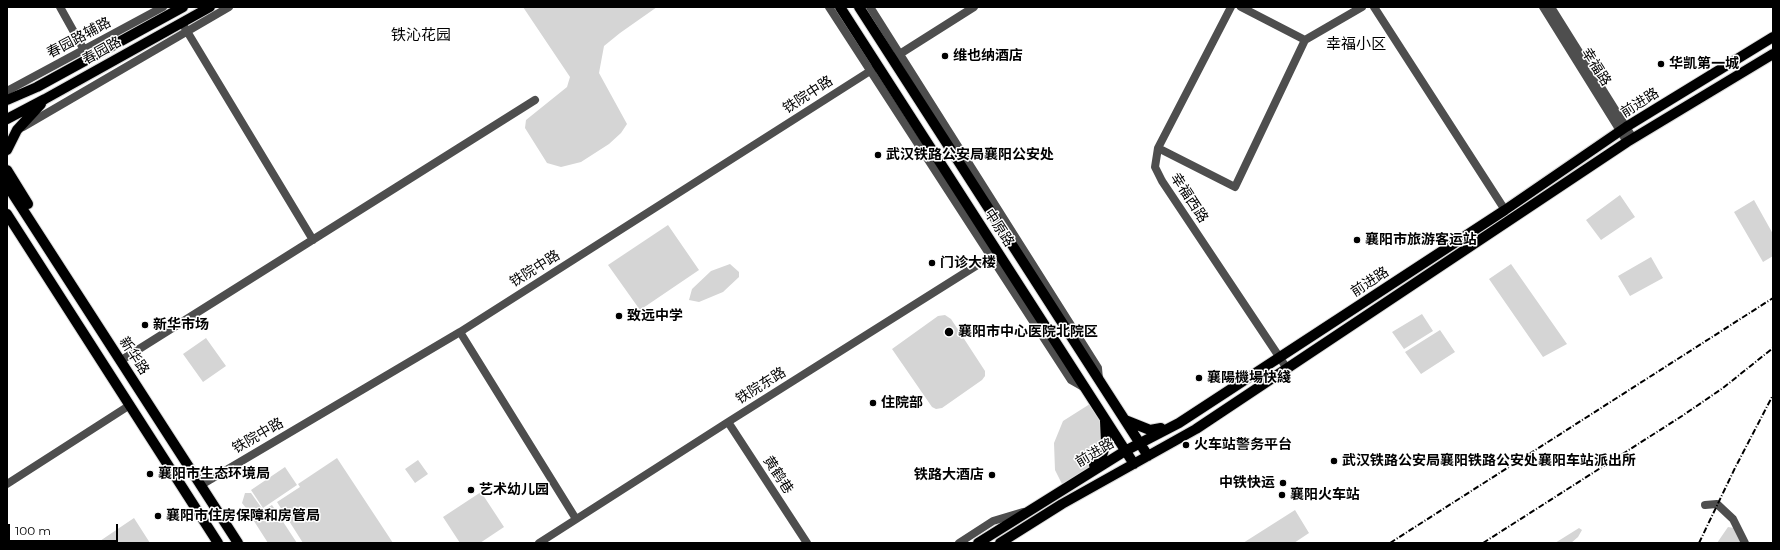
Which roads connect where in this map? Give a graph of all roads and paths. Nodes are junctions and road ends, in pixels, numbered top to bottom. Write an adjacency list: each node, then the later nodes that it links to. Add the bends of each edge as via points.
1 (60, 7): 21 (street)
2 (163, 7): 21 (street, 春园路辅路)
3 (183, 7): 25 (main road, 春园路)
4 (210, 7): 17 (main road, 春园路)
5 (229, 7): 18 (street)
6 (829, 7): 24 (street)
7 (840, 7): 24 (main road, 中原路)
8 (858, 7): 23 (main road, 中原路)
9 (870, 7): 23 (street)
10 (974, 7): 23 (street)
11 (1231, 7): 34 (street, 幸福西路)
12 (1241, 7): 20 (street)
13 (1362, 7): 20 (street)
14 (1374, 7): 38 (street)
15 (1543, 7): 31 (street, 幸福路)
16 (1552, 7): 31 (street, 幸福路)
17 (182, 22): 18 (street); 27 (main road, 春园路)
18 (187, 32): 32 (street); 40 (street)
19 (1773, 37): 31 (main road, 前进路)
20 (1304, 40): 34 (street, via 1235,187)
21 (84, 50): 26 (street, 春园路辅路)
22 (1773, 54): 33 (main road, 前进路)
23 (896, 57): 49 (main road, 中原路)
24 (874, 68): 42 (main road, 中原路); 43 (street, 铁院中路)
25 (37, 87): 26 (main road); 28 (main road, 春园路)
26 (7, 93)
27 (45, 99): 30 (main road, 春园路); 32 (main road)
28 (7, 100)
29 (535, 100): 40 (street)
30 (7, 119)
31 (1624, 129): 33 (street, 幸福路); 38 (main road, 前进路)
32 (17, 130): 35 (main road)
33 (1630, 140): 46 (main road, 前进路)
34 (1158, 148): 44 (street, 幸福西路, via 1155,167 1162,181)
35 (7, 150)
36 (7, 170): 41 (main road, via 46,234)
37 (7, 185): 41 (main road, 新华路)
38 (1505, 210): 44 (main road, 前进路)
39 (7, 214): 47 (main road)
40 (313, 240): 45 (street)
41 (51, 253): 45 (main road, 新华路)
42 (995, 255): 48 (main road, 中原路); 50 (street, 铁院东路)
43 (460, 332): 58 (street, 铁院中路); 61 (street)
44 (1280, 358): 46 (street, 幸福西路); 51 (main road, 前进路)
45 (120, 360): 58 (main road, 新华路)
46 (1288, 370): 54 (main road, 前进路, via 1196,429)
47 (130, 405): 57 (street); 62 (main road)
48 (1105, 420): 53 (main road, 中原路); 56 (main road, via 1106,443 1101,460)
49 (1125, 420): 51 (main road, via 1150,430); 52 (main road, 中原路)
50 (728, 422): 61 (street, 铁院东路); 65 (street, 黄鹤巷)
51 (1179, 424): 52 (main road, 前进路)
52 (1140, 443): 53 (main road, 前进路); 54 (main road, 中原路)
53 (1125, 451): 55 (main road, 中原路); 56 (main road, 前进路)
54 (1148, 456): 55 (main road, 前进路)
55 (1134, 464): 68 (main road, 前进路, via 1062,504)
56 (1076, 480): 60 (main road, 前进路)
57 (7, 484)
58 (200, 485): 63 (main road, 新华路)
59 (1705, 504): 69 (street, via 1717,504 1734,519)
60 (1030, 510): 66 (street, via 993,521); 67 (main road, 前进路)
61 (576, 519): 64 (street, 铁院东路)
62 (218, 543)
63 (238, 543)
64 (539, 543)
65 (807, 543)
66 (959, 543)
67 (978, 543)
68 (1000, 543)
69 (1745, 543)

